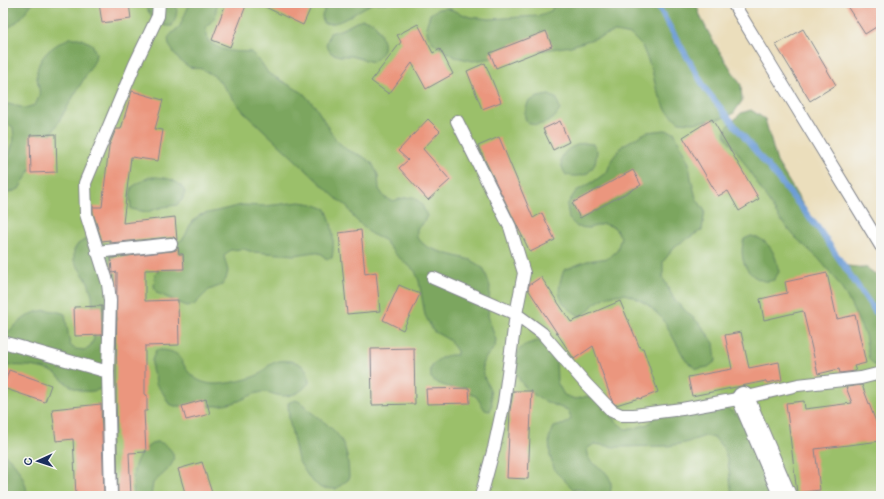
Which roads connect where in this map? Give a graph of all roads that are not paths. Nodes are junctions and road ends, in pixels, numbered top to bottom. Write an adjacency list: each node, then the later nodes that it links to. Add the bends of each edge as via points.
1 (159, 3): 6 (lane, via 158,16 85,183 86,214)
2 (733, 3): 5 (lane)
3 (457, 121): 8 (lane, via 510,227 522,263 524,273)
4 (171, 244): 6 (lane)
5 (881, 246)
6 (97, 252): 10 (lane, via 108,284 110,301)
7 (433, 278): 8 (lane)
8 (516, 314): 12 (lane, via 542,332 586,384 612,411 621,415 682,409); 14 (lane, via 504,402)
9 (3, 342): 10 (lane)
10 (108, 372): 13 (lane)
11 (881, 373): 12 (lane, via 861,378 798,385)
12 (743, 398): 15 (street)
13 (111, 496)
14 (481, 496)
15 (785, 496)

